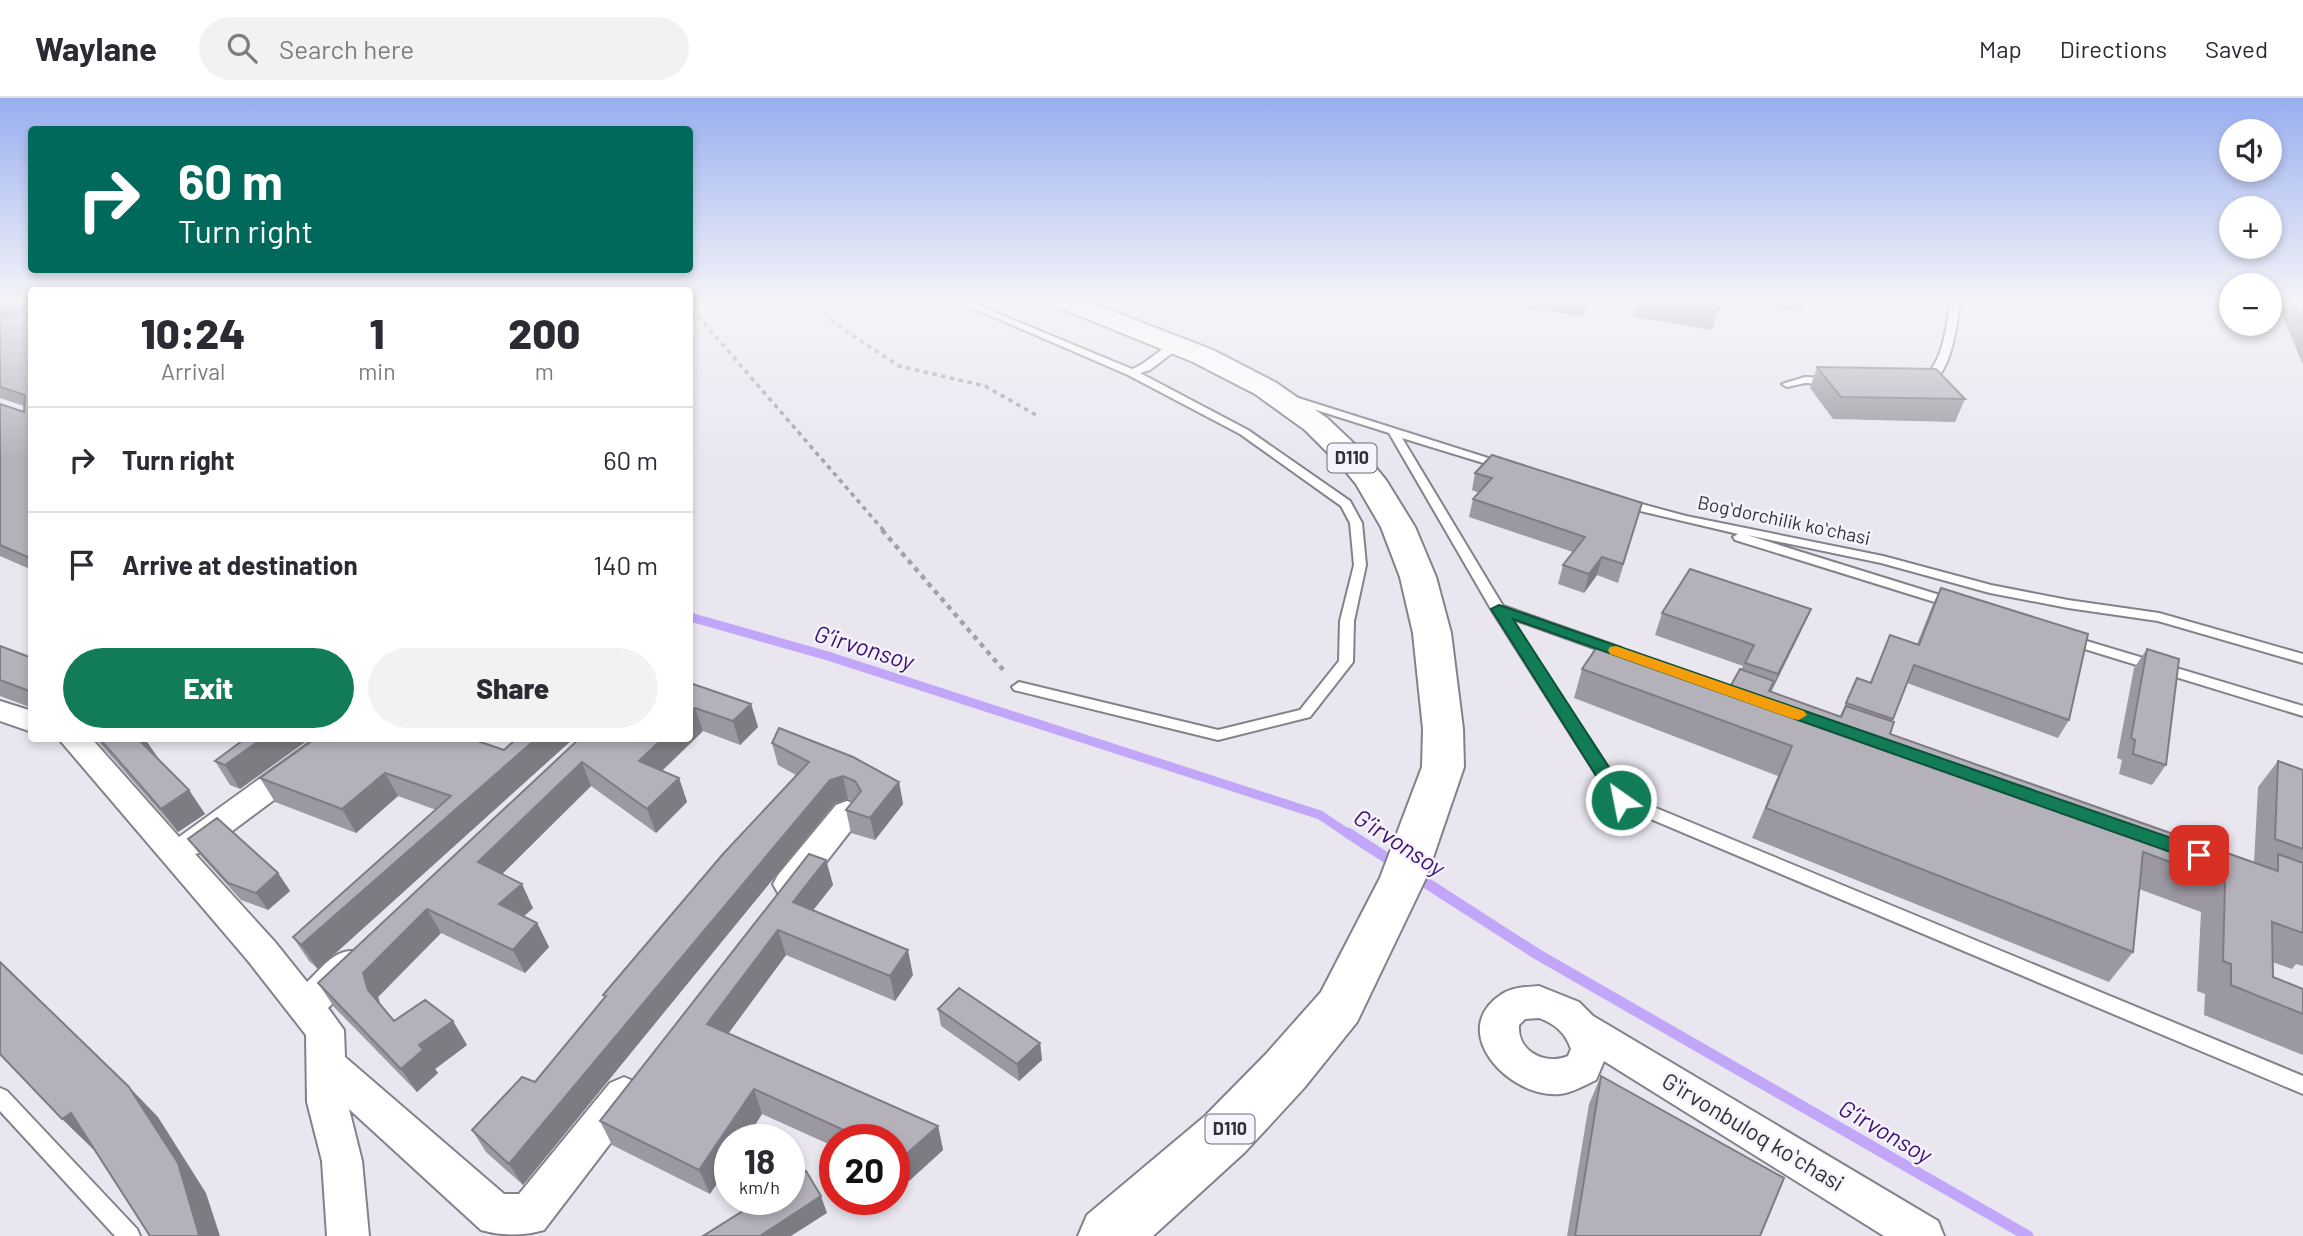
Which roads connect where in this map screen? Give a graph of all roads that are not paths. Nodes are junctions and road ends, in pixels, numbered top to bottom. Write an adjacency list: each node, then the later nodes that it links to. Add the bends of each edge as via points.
1 (1089, 355): 5 (lane)
2 (1163, 355): 5 (lane)
3 (1198, 355): 9 (main road, D110)
4 (1943, 355): 7 (lane, via 1934,379)
5 (1132, 373): 19 (lane, via 1244,432 1346,504 1356,523 1360,565 1347,621 1346,662 1305,714 1218,735)
6 (1844, 382): 8 (lane)
7 (1910, 383)
8 (1787, 384)
9 (1265, 388): 10 (lane); 37 (main road, D110, via 1336,441 1370,480 1398,527 1418,577 1432,633 1441,696 1443,767 1403,878 1339,1007 1225,1134)
10 (1393, 430): 11 (lane); 14 (lane)
11 (1516, 469)
12 (1612, 499): 13 (lane, Bogʻdorchilik koʻchasi)
13 (1685, 519): 15 (lane); 18 (lane, Bogʻdorchilik koʻchasi, via 1870,557 1990,589 2159,617)
14 (1499, 609): 17 (lane); 33 (lane, via 1621,800)
15 (1974, 610)
16 (2053, 634): 21 (lane)
17 (1630, 656)
18 (2303, 659)
19 (1018, 687)
20 (0, 712): 22 (street)
21 (2303, 712)
22 (28, 721)
23 (76, 742): 26 (street)
24 (331, 742): 26 (street)
25 (847, 813): 27 (street)
26 (175, 855): 29 (street)
27 (769, 911)
28 (371, 944): 29 (street)
29 (305, 1007): 32 (street, via 325,1030)
30 (1583, 1028): 38 (street, Gʻirvonbuloq koʻchasi)
31 (649, 1063): 32 (street, via 529,1215 496,1216)
32 (326, 1064): 36 (street, via 327,1102 342,1161)
33 (2303, 1085)
34 (0, 1097): 35 (lane)
35 (129, 1236)
36 (348, 1236)
37 (1108, 1236)
38 (1923, 1236)

